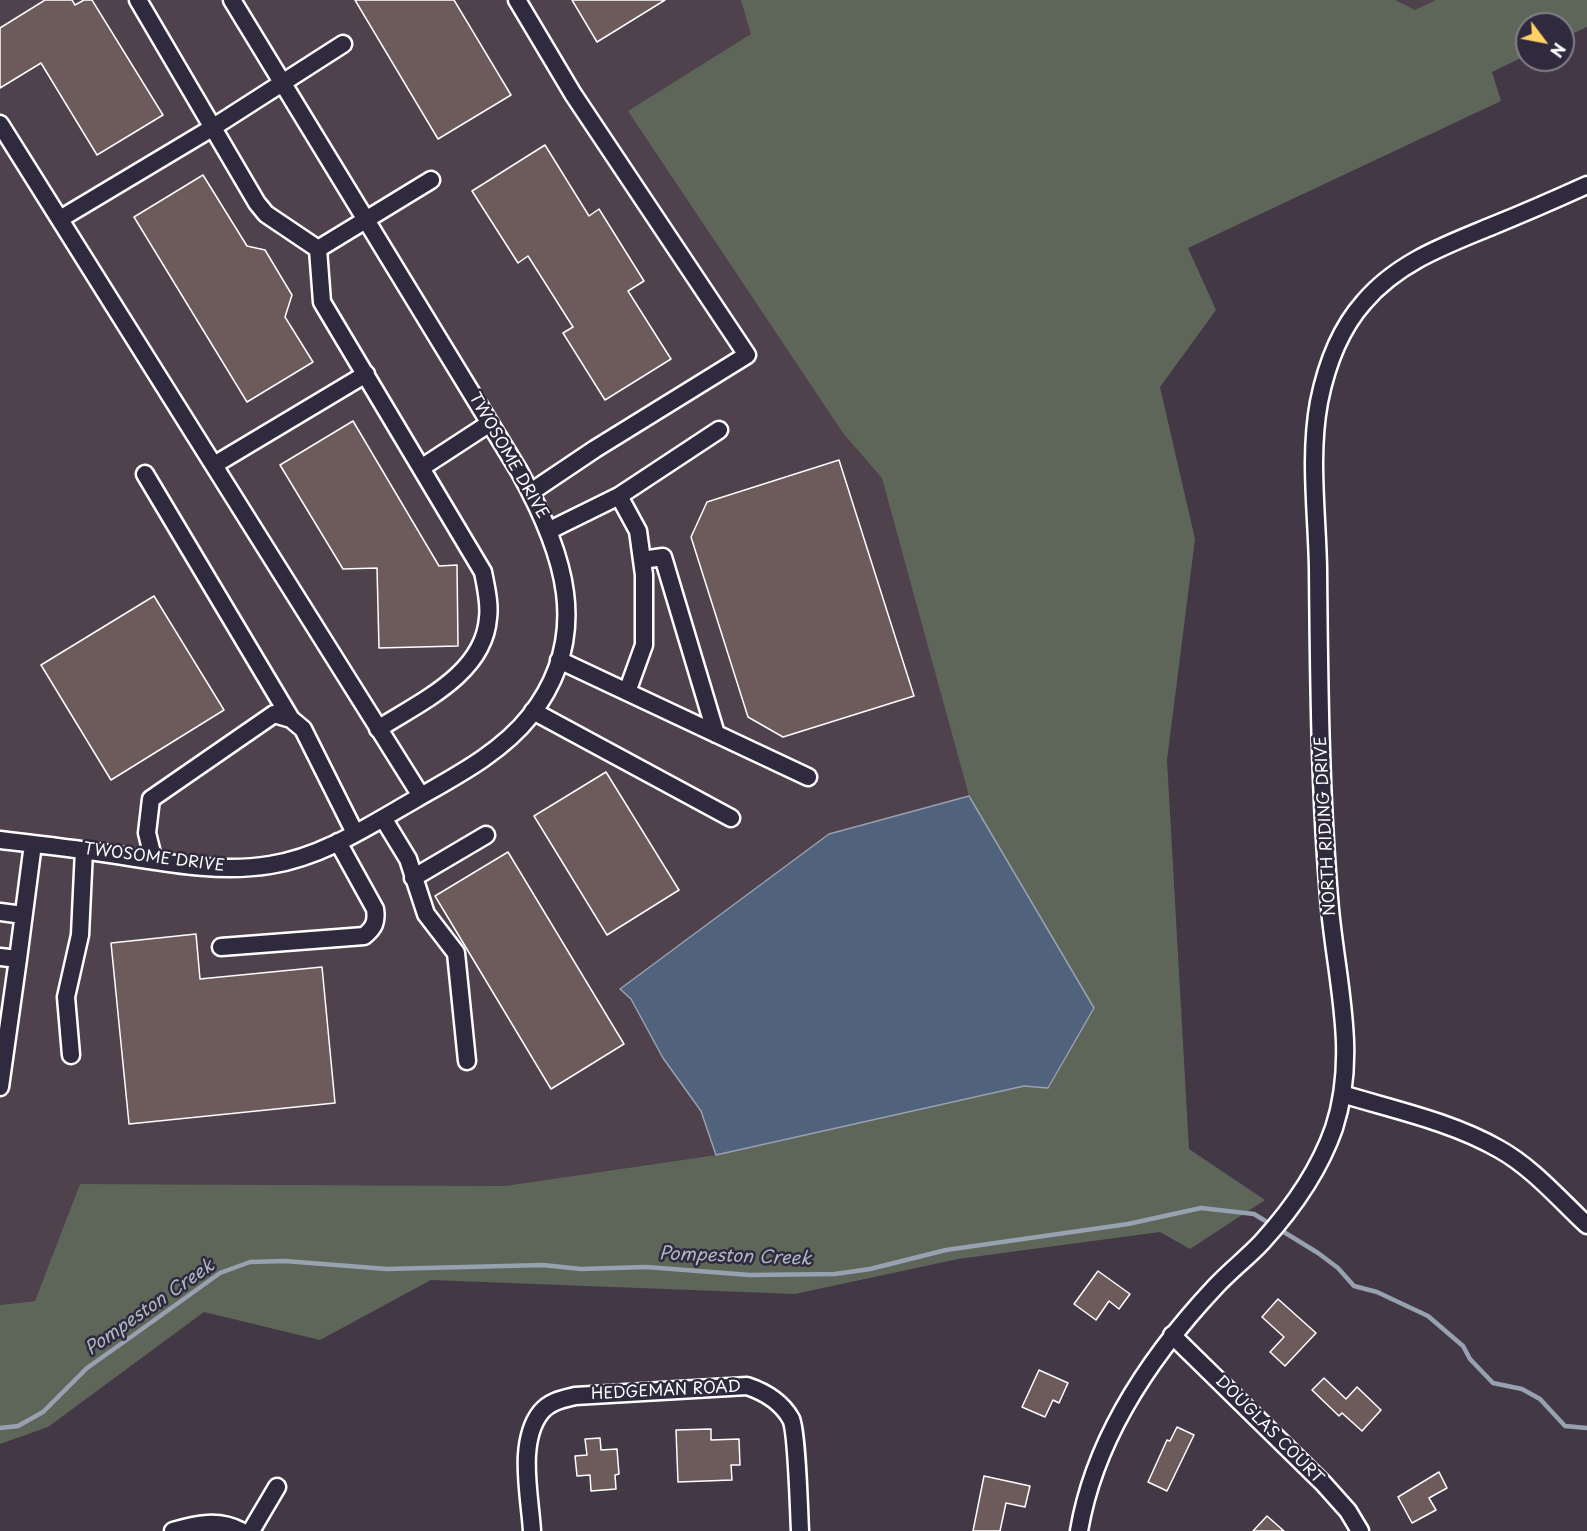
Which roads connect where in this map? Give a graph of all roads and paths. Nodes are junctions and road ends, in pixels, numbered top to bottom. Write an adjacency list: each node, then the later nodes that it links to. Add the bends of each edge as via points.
1 (138, 0): 7 (street)
2 (232, 0): 5 (street, TWOSOME DRIVE)
3 (517, 0): 19 (street, via 573,94 747,355)
4 (343, 44): 5 (street)
5 (282, 83): 7 (street); 11 (street, TWOSOME DRIVE)
6 (0, 124): 10 (street)
7 (212, 128): 10 (street); 12 (street, via 256,203)
8 (431, 180): 11 (street)
9 (1587, 185): 49 (street, NORTH RIDING DRIVE, via 1402,267 1364,302 1339,340 1328,367 1315,433 1320,751 1335,959 1346,1028)
10 (60, 219): 16 (street)
11 (367, 220): 12 (street); 14 (street, TWOSOME DRIVE)
12 (318, 249): 13 (street, via 322,302)
13 (366, 374): 16 (street); 17 (street)
14 (490, 423): 17 (street); 19 (street, TWOSOME DRIVE)
15 (719, 430): 20 (street)
16 (214, 465): 27 (street)
17 (421, 468): 27 (street, via 483,573 488,618 483,643 470,664)
18 (145, 474): 26 (street)
19 (531, 492): 21 (street, TWOSOME DRIVE)
20 (620, 496): 21 (street); 22 (street, via 638,531)
21 (550, 530): 23 (street, TWOSOME DRIVE, via 566,597 567,616)
22 (642, 560): 24 (street, via 644,645); 28 (street, via 663,557)
23 (559, 660): 24 (street); 25 (street, TWOSOME DRIVE)
24 (627, 692): 28 (street)
25 (534, 711): 30 (street, TWOSOME DRIVE, via 487,755); 32 (street)
26 (291, 718): 33 (street, via 303,729); 39 (street, via 274,714 151,798 147,833)
27 (378, 729): 30 (street)
28 (716, 734): 29 (street)
29 (808, 777)
30 (421, 796): 31 (street, TWOSOME DRIVE)
31 (383, 818): 33 (street, TWOSOME DRIVE); 40 (street, via 408,859)
32 (731, 818)
33 (355, 833): 36 (street, TWOSOME DRIVE)
34 (486, 835): 40 (street)
35 (0, 840): 37 (street, TWOSOME DRIVE)
36 (338, 842): 39 (street, TWOSOME DRIVE, via 270,865 206,867); 43 (street, via 375,909 373,929 364,936)
37 (33, 844): 38 (street, TWOSOME DRIVE); 42 (street)
38 (84, 850): 39 (street, TWOSOME DRIVE); 46 (street, via 80,935 66,997)
39 (154, 861)
40 (412, 878): 47 (street, via 426,914 456,953)
41 (0, 912): 42 (street)
42 (24, 915): 45 (street)
43 (221, 947)
44 (0, 957): 45 (street)
45 (18, 959): 48 (street)
46 (71, 1055)
47 (467, 1061)
48 (0, 1087)
49 (1342, 1094): 50 (street, via 1449,1126 1499,1149 1528,1169); 51 (street, NORTH RIDING DRIVE, via 1324,1153 1304,1190 1263,1241)
50 (1586, 1222)
51 (1172, 1335): 58 (street, NORTH RIDING DRIVE, via 1137,1383 1113,1430 1094,1476); 59 (street, DOUGLAS COURT, via 1323,1483)
52 (277, 1487): 55 (street)
53 (173, 1531): 54 (street, via 207,1523)
54 (241, 1531)
55 (251, 1531)
56 (532, 1531): 57 (street, HEDGEMAN ROAD, via 528,1448 541,1412 555,1401 575,1396 747,1386 772,1398 792,1421)
57 (800, 1531)
58 (1079, 1531)
59 (1360, 1531)

